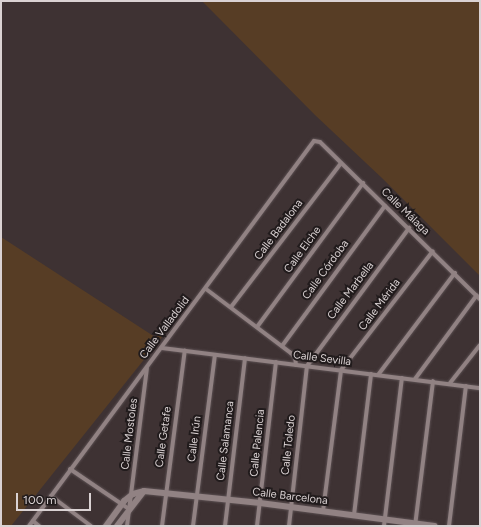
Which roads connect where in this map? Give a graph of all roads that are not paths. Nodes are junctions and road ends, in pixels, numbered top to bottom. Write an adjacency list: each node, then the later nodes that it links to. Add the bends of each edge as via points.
1 (315, 140): 2 (street, Calle Málaga); 8 (street, Calle Valladolid)
2 (341, 163): 3 (street, Calle Málaga); 10 (street, Calle Badalona)
3 (363, 183): 4 (street, Calle Málaga); 11 (street, Calle Elche)
4 (385, 206): 5 (street, Calle Málaga); 13 (street, Calle Córdoba)
5 (409, 228): 6 (street, Calle Málaga); 20 (street, Calle Marbella)
6 (432, 251): 7 (street, Calle Málaga); 22 (street, Calle Mérida)
7 (455, 273): 9 (street, Calle Málaga); 24 (street)
8 (206, 289): 10 (street); 14 (street, Calle Valladolid)
9 (478, 297): 26 (street)
10 (231, 308): 11 (street)
11 (257, 327): 13 (street)
12 (480, 345): 28 (street)
13 (282, 346): 19 (street, via 295,357)
14 (162, 348): 15 (street, Calle Sevilla); 21 (street, Calle Valladolid)
15 (184, 350): 16 (street, Calle Sevilla); 33 (street, Calle Getafe)
16 (215, 355): 17 (street, Calle Sevilla); 36 (street, Calle Irún)
17 (245, 358): 18 (street, Calle Sevilla); 37 (street, Calle Salamanca)
18 (276, 362): 19 (street, Calle Sevilla); 38 (street, Calle Palencia)
19 (296, 365): 20 (street, Calle Sevilla)
20 (307, 366): 22 (street, Calle Sevilla); 40 (street, Calle Toledo)
21 (147, 367): 31 (street, Calle Valladolid); 35 (street, Calle Mostoles)
22 (341, 370): 23 (street, Calle Sevilla); 42 (street)
23 (371, 374): 24 (street, Calle Sevilla); 43 (street)
24 (378, 375): 25 (street, Calle Sevilla)
25 (402, 378): 26 (street, Calle Sevilla); 44 (street)
26 (415, 379): 27 (street, Calle Sevilla)
27 (433, 381): 28 (street, Calle Sevilla); 46 (street)
28 (450, 383): 29 (street, Calle Sevilla)
29 (466, 386): 30 (street, Calle Sevilla); 60 (street)
30 (480, 388)
31 (70, 469): 34 (street, Calle Valladolid); 39 (street)
32 (144, 491): 33 (street, Calle Barcelona); 35 (street, Calle Barcelona); 41 (street)
33 (166, 493): 36 (street, Calle Barcelona); 53 (street, Calle Getafe)
34 (51, 496): 45 (street, Calle Valladolid); 49 (street)
35 (131, 496): 39 (street, Calle Barcelona); 41 (street, Calle Mostoles)
36 (196, 497): 37 (street, Calle Barcelona); 54 (street, Calle Irún)
37 (229, 500): 38 (street, Calle Barcelona); 55 (street, Calle Salamanca)
38 (260, 503): 40 (street, Calle Barcelona); 56 (street, Calle Palencia)
39 (121, 504): 41 (street); 50 (street, Calle Barcelona)
40 (292, 507): 42 (street, Calle Barcelona); 57 (street, Calle Toledo)
41 (129, 509): 51 (street); 52 (street, Calle Mostoles)
42 (323, 511): 43 (street, Calle Barcelona)
43 (354, 515): 44 (street, Calle Barcelona)
44 (385, 519): 46 (street, Calle Barcelona); 58 (street)
45 (33, 521): 47 (street, Calle Valladolid); 48 (street)
46 (415, 525): 59 (street, Calle Barcelona)
47 (29, 526)
48 (39, 526)
49 (91, 526)
50 (106, 526)
51 (117, 526)
52 (127, 526)
53 (162, 526)
54 (193, 526)
55 (225, 526)
56 (257, 526)
57 (289, 526)
58 (384, 526)
59 (434, 526)
60 (449, 526)

